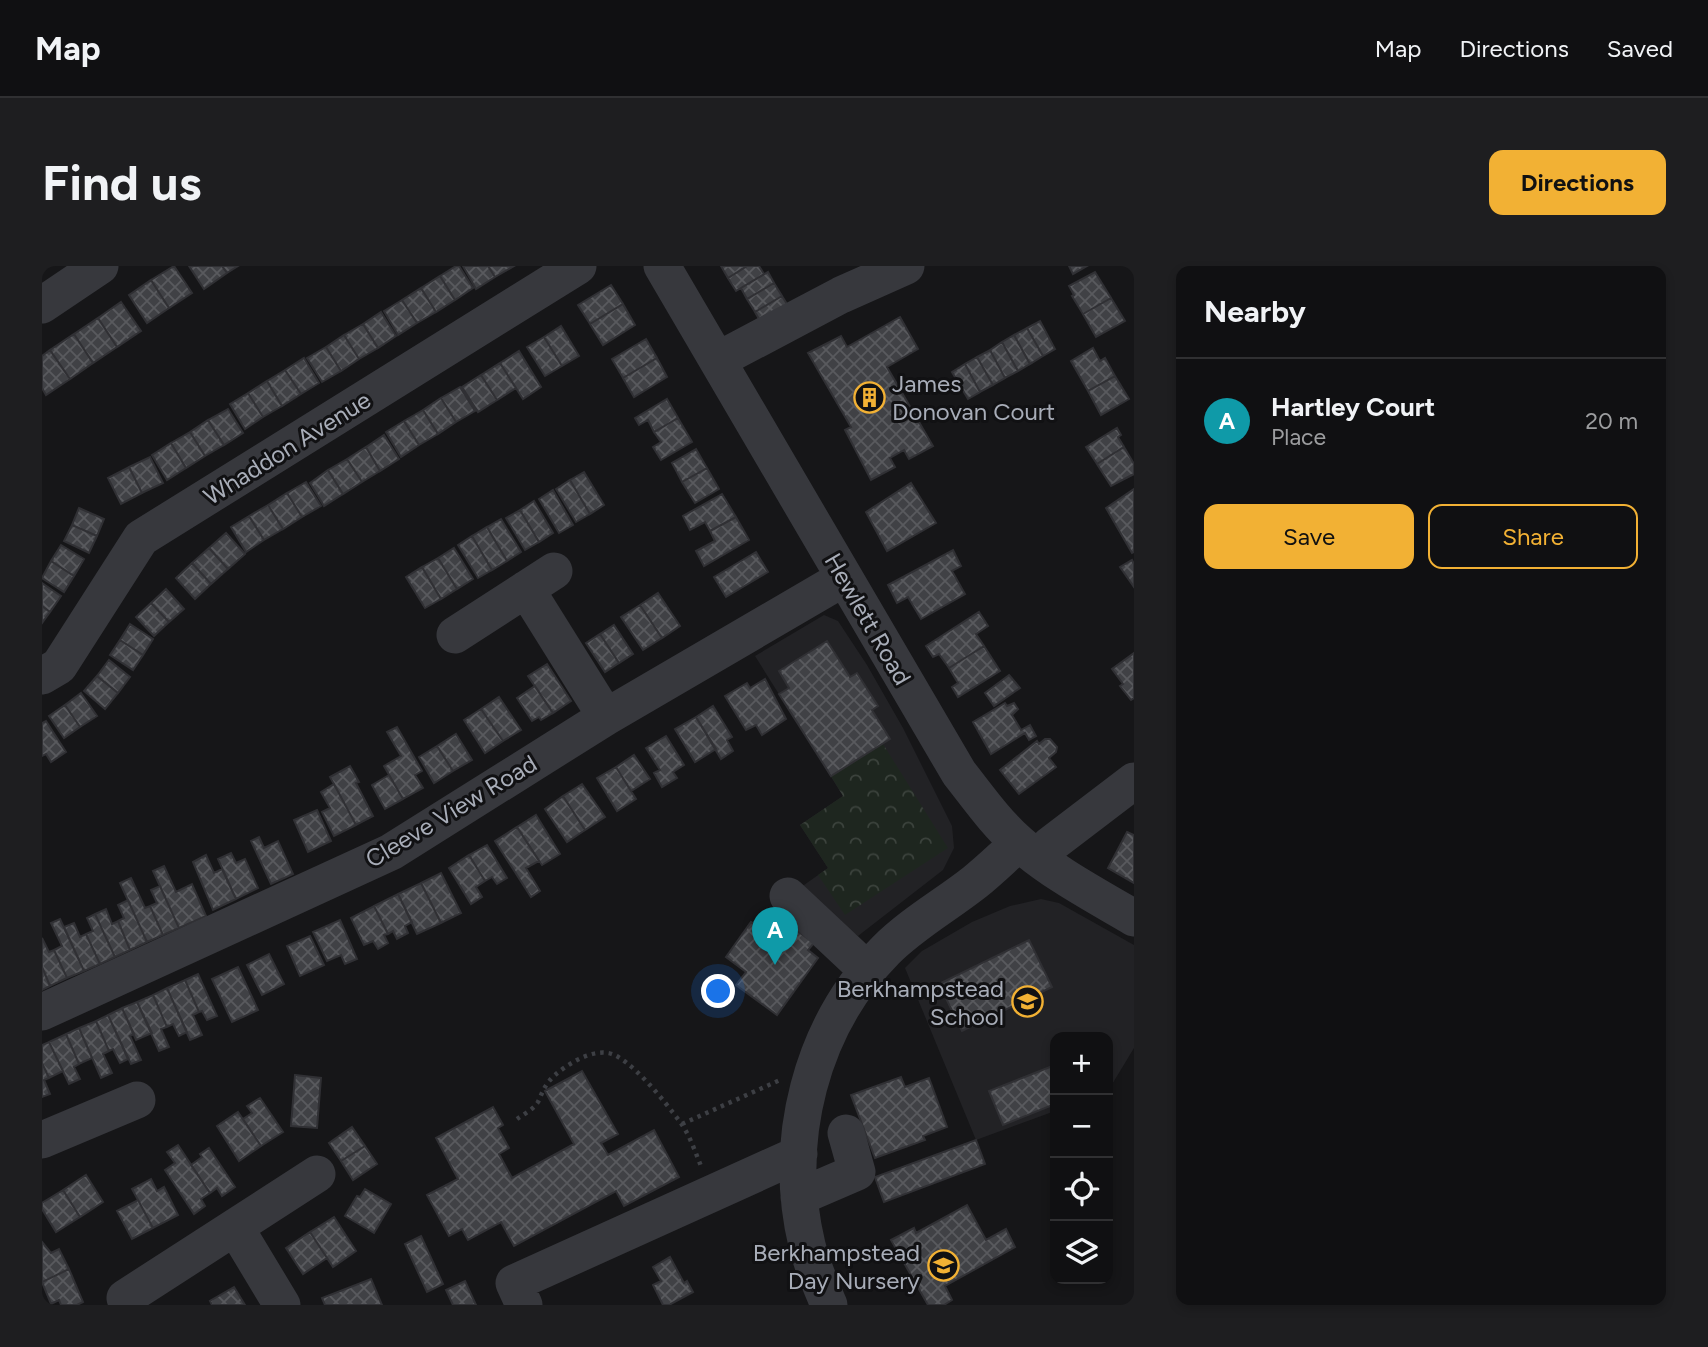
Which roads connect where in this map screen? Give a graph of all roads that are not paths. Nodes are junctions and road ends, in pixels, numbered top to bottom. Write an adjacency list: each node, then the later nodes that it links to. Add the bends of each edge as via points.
1 (100, 266): 5 (street)
2 (578, 266): 9 (street, Whaddon Avenue, via 141,538 59,666)
3 (662, 266): 6 (street, Hewlett Road)
4 (906, 266): 6 (street)
5 (42, 305)
6 (718, 360): 7 (street, Hewlett Road)
7 (844, 578): 10 (street, Cleeve View Road); 12 (street, Hewlett Road, via 959,773 990,814)
8 (454, 635): 10 (street, via 540,580)
9 (42, 676)
10 (606, 717): 16 (street, Cleeve View Road, via 391,852)
11 (1134, 781): 12 (street, via 1050,845)
12 (1029, 851): 14 (street, Hewlett Road); 15 (street, via 922,918)
13 (788, 896): 15 (street)
14 (1134, 918)
15 (868, 971): 20 (street, via 837,1015 815,1064)
16 (42, 1012)
17 (137, 1100): 19 (street)
18 (846, 1133): 22 (street, via 857,1172)
19 (42, 1140)
20 (799, 1154): 22 (street); 26 (street, via 514,1283)
21 (317, 1174): 23 (street)
22 (799, 1197): 27 (street, via 807,1248)
23 (235, 1227): 24 (street); 25 (street)
24 (125, 1298)
25 (282, 1305)
26 (524, 1305)
27 (829, 1305)

